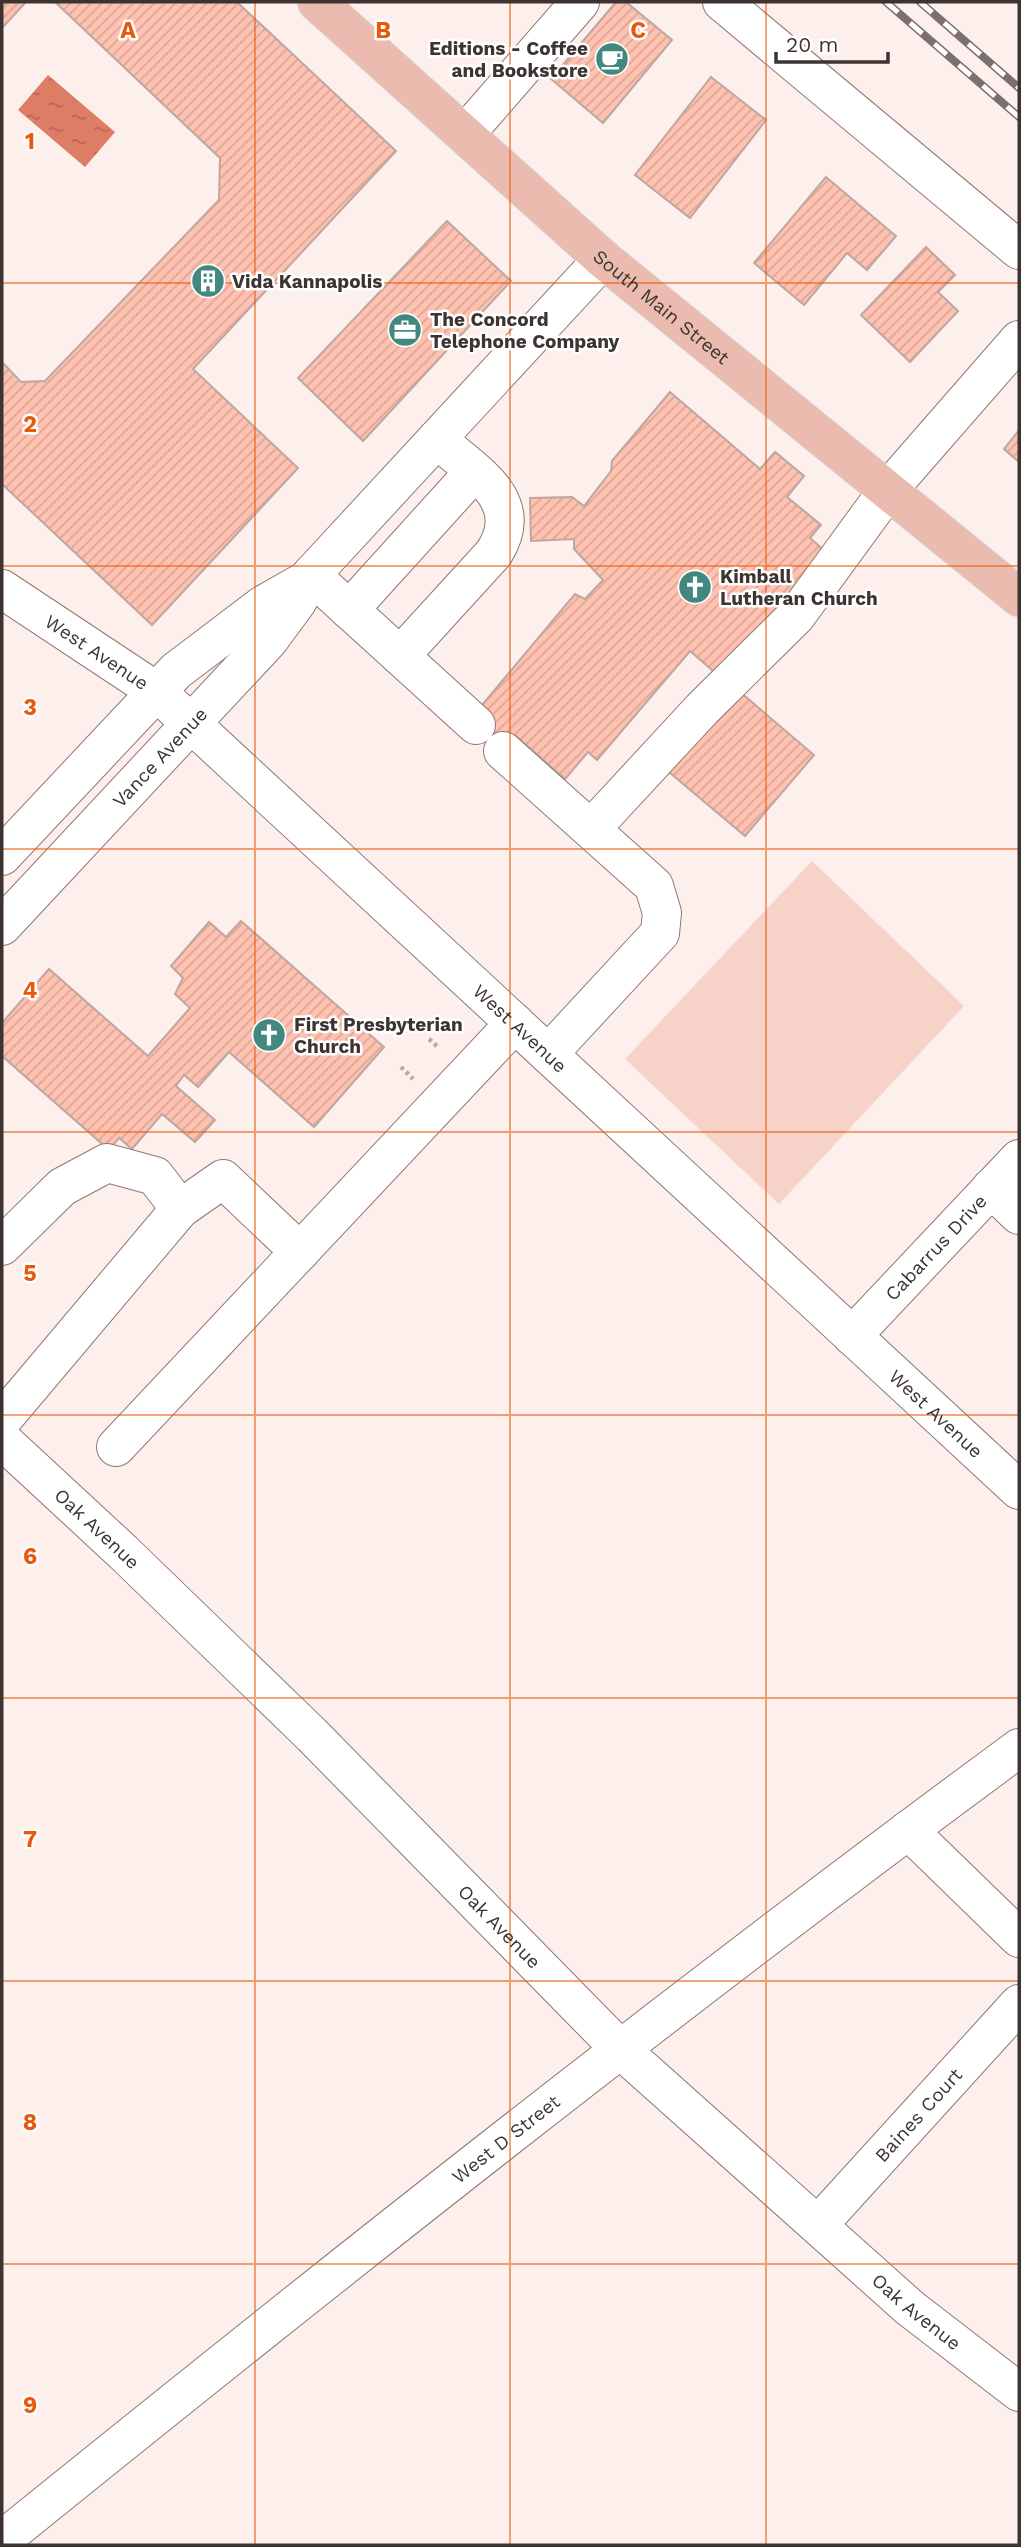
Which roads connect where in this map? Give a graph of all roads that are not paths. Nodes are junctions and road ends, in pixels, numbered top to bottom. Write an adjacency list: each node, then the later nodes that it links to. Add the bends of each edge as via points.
1 (317, 2): 4 (main road, South Main Street)
2 (580, 2): 4 (street)
3 (722, 2): 5 (street)
4 (466, 133): 6 (main road, South Main Street)
5 (1019, 250)
6 (603, 260): 8 (street, Vance Avenue); 10 (main road, South Main Street)
7 (1019, 340): 10 (street)
8 (437, 439): 9 (street); 11 (street, Vance Avenue)
9 (474, 472): 14 (street); 15 (street, via 502,500 506,516 503,539)
10 (888, 490): 13 (main road, South Main Street); 20 (street, via 796,616)
11 (309, 578): 14 (street); 16 (street, Vance Avenue, via 263,605); 17 (street, Vance Avenue, via 269,640)
12 (2, 590): 16 (street, West Avenue)
13 (1019, 597)
14 (349, 610): 15 (street)
15 (400, 656): 18 (street)
16 (156, 691): 17 (street, West Avenue); 21 (street, Vance Avenue)
17 (191, 723): 22 (street, Vance Avenue); 23 (street, West Avenue)
18 (476, 725)
19 (503, 751): 20 (street)
20 (591, 829): 24 (street, via 654,886 662,913 660,933)
21 (2, 856)
22 (2, 926)
23 (515, 1023): 24 (street, West Avenue); 30 (street)
24 (548, 1054): 31 (street, West Avenue)
25 (1019, 1159): 26 (street, Cabarrus Drive)
26 (992, 1188): 28 (street); 31 (street, Cabarrus Drive)
27 (180, 1209): 29 (street, via 155,1176 107,1163 62,1187); 30 (street, via 223,1179); 32 (street)
28 (1019, 1215)
29 (2, 1246)
30 (300, 1252): 34 (street)
31 (852, 1336): 35 (street, West Avenue)
32 (2, 1420)
33 (2, 1440): 40 (street, Oak Avenue, via 312,1735)
34 (116, 1447)
35 (1019, 1490)
36 (1019, 1748): 37 (street, West D Street)
37 (908, 1829): 38 (street); 40 (street, West D Street)
38 (1019, 1938)
39 (1019, 2004): 41 (street, Baines Court)
40 (620, 2049): 41 (street, Oak Avenue); 43 (street, West D Street)
41 (818, 2225): 42 (street, Oak Avenue, via 920,2316)
42 (1019, 2392)
43 (2, 2540)

